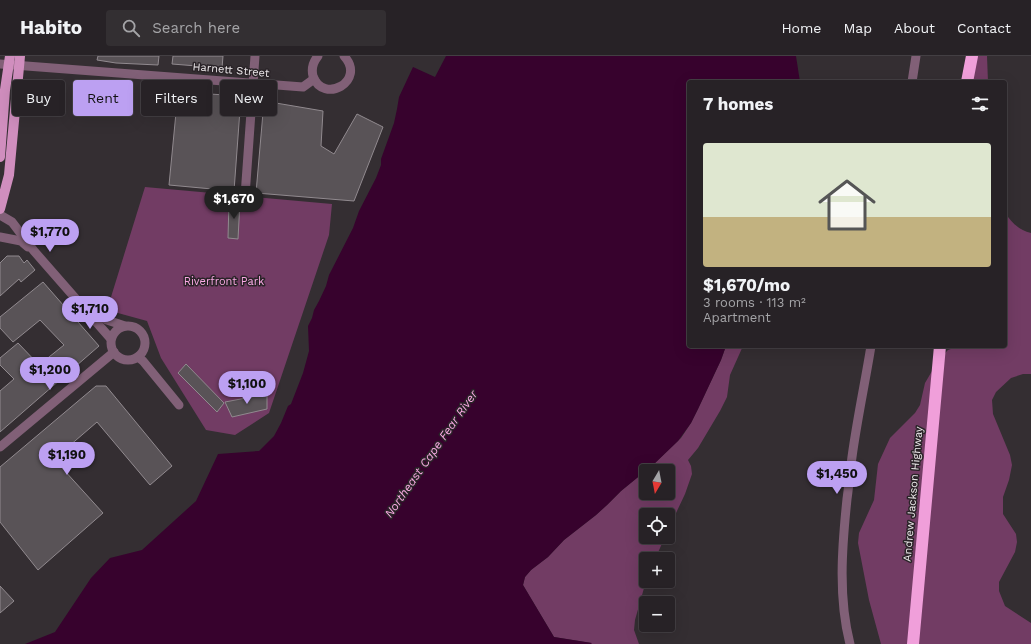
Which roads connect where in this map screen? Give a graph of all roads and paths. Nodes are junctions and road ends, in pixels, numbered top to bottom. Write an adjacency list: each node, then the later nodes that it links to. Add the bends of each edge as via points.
1 (255, 56): 9 (street)
2 (318, 56): 7 (street, via 312,66)
3 (344, 56): 7 (street, via 348,60 350,72 349,79 342,86 327,89 317,84)
4 (916, 56): 10 (street)
5 (972, 56): 11 (highway)
6 (11, 61): 8 (street, Harnett Street); 14 (main road, via 5,90); 16 (main road, via 9,175)
7 (314, 79): 12 (street, Harnett Street, via 303,87)
8 (220, 80)
9 (252, 80)
10 (912, 80)
11 (967, 80)
12 (277, 85)
13 (250, 116): 15 (street)
14 (0, 157)
15 (245, 196)
16 (0, 209)
17 (0, 215): 19 (street, via 12,222)
18 (0, 237): 19 (street, via 21,241)
19 (34, 251): 20 (street)
20 (85, 308): 21 (street); 22 (street)
21 (125, 326): 22 (street, via 119,328); 26 (street, via 136,327 141,331 145,347)
22 (111, 338): 25 (street)
23 (871, 348): 29 (street, via 852,456 843,540 843,601)
24 (940, 348): 30 (highway, Andrew Jackson Highway)
25 (114, 352): 26 (street, via 126,360); 28 (street)
26 (138, 357): 27 (street)
27 (179, 405)
28 (0, 447)
29 (850, 644)
30 (913, 644)

